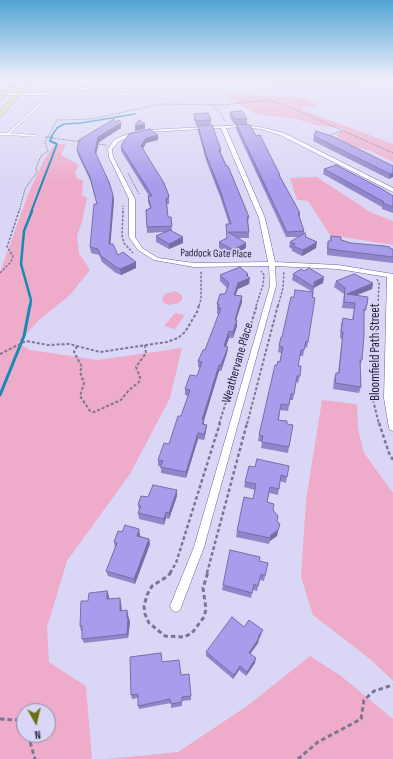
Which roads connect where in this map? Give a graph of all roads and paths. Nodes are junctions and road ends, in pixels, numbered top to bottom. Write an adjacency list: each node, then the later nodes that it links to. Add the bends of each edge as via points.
1 (31, 112): 8 (lane)
2 (122, 112): 11 (path, via 92,119 57,120)
3 (220, 112): 5 (path)
4 (301, 112): 6 (path)
5 (225, 126): 17 (street, Paddock Gate Place, via 274,131); 19 (street, Weathervane Place, via 262,218); 20 (street, Paddock Gate Place, via 140,132 116,141 110,149 111,157 132,199 131,231 135,243 156,258 181,264)
6 (344, 130): 10 (path); 15 (path)
7 (0, 134): 8 (lane)
8 (8, 134): 9 (lane)
9 (36, 136)
10 (325, 136)
11 (46, 138): 12 (path); 21 (path, via 48,151 41,156 37,172 25,189 7,246 7,250 13,256)
12 (83, 142)
13 (91, 143): 14 (path)
14 (106, 145)
15 (393, 153)
16 (127, 171): 18 (path)
17 (393, 190)
18 (140, 199)
19 (272, 264): 20 (street, Paddock Gate Place); 22 (street, Paddock Gate Place, via 338,268); 29 (street, Weathervane Place, via 273,286 199,547)
20 (201, 265): 24 (path, via 201,299 191,324 178,338)
21 (0, 273)
22 (391, 276): 26 (street, Bloomfield Path Street, via 388,398)
23 (77, 346): 24 (path, via 100,352); 24 (path, via 74,352 82,367 80,372 84,383 80,396 90,411 94,412 121,400 139,382 136,363 143,359); 25 (path, via 26,341)
24 (146, 346)
25 (0, 354)
26 (393, 428)
27 (389, 454): 28 (path)
28 (393, 460)
29 (176, 606)
30 (393, 685): 35 (path, via 374,691 364,700 361,719 318,742)
31 (0, 719): 32 (path)
32 (16, 720)
33 (30, 743): 34 (path)
34 (35, 759)
35 (298, 759)

